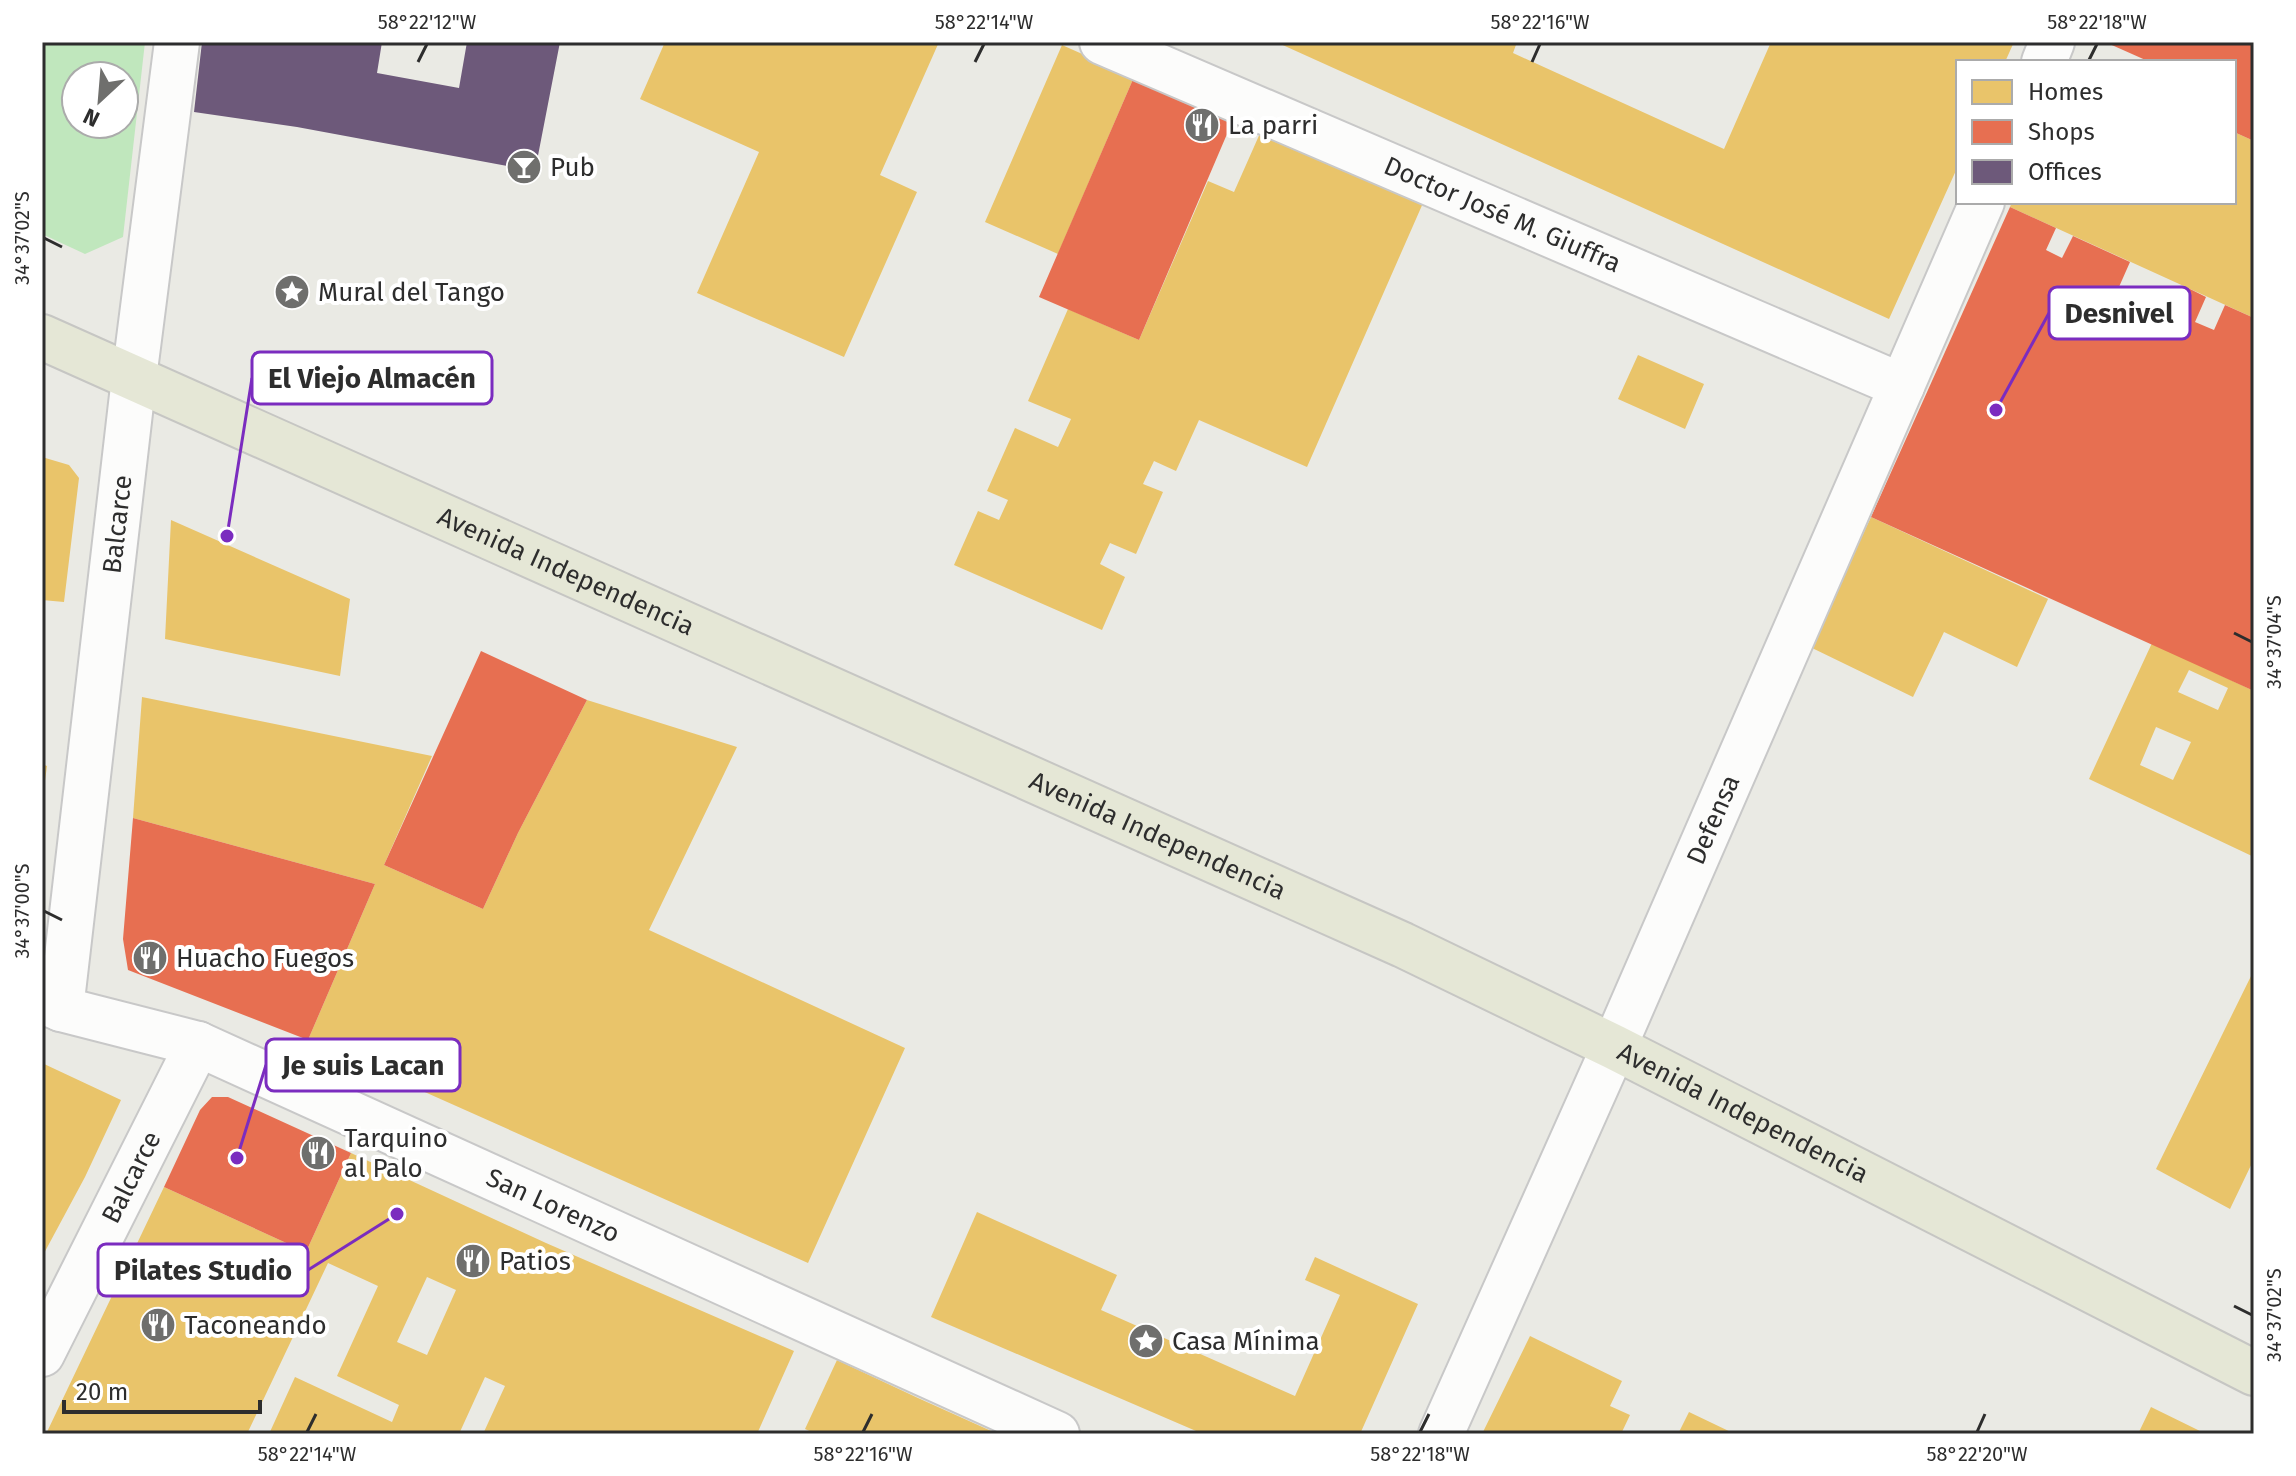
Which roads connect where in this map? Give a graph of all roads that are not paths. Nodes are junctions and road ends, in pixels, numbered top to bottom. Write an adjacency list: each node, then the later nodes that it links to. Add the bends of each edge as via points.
1 (177, 42): 5 (street, Balcarce)
2 (1102, 42): 6 (street, Doctor José M. Giuffra)
3 (1981, 204): 6 (street, Defensa)
4 (42, 337): 5 (main road, Avenida Independencia)
5 (134, 378): 7 (street, Balcarce); 9 (main road, Avenida Independencia, via 1403,945)
6 (1902, 386): 9 (street, Defensa)
7 (51, 1005): 8 (street, San Lorenzo)
8 (198, 1044): 10 (street, Balcarce); 12 (street, San Lorenzo)
9 (1614, 1047): 11 (main road, Avenida Independencia); 13 (street, Defensa)
10 (42, 1354)
11 (2254, 1373)
12 (1057, 1434)
13 (1441, 1434)

